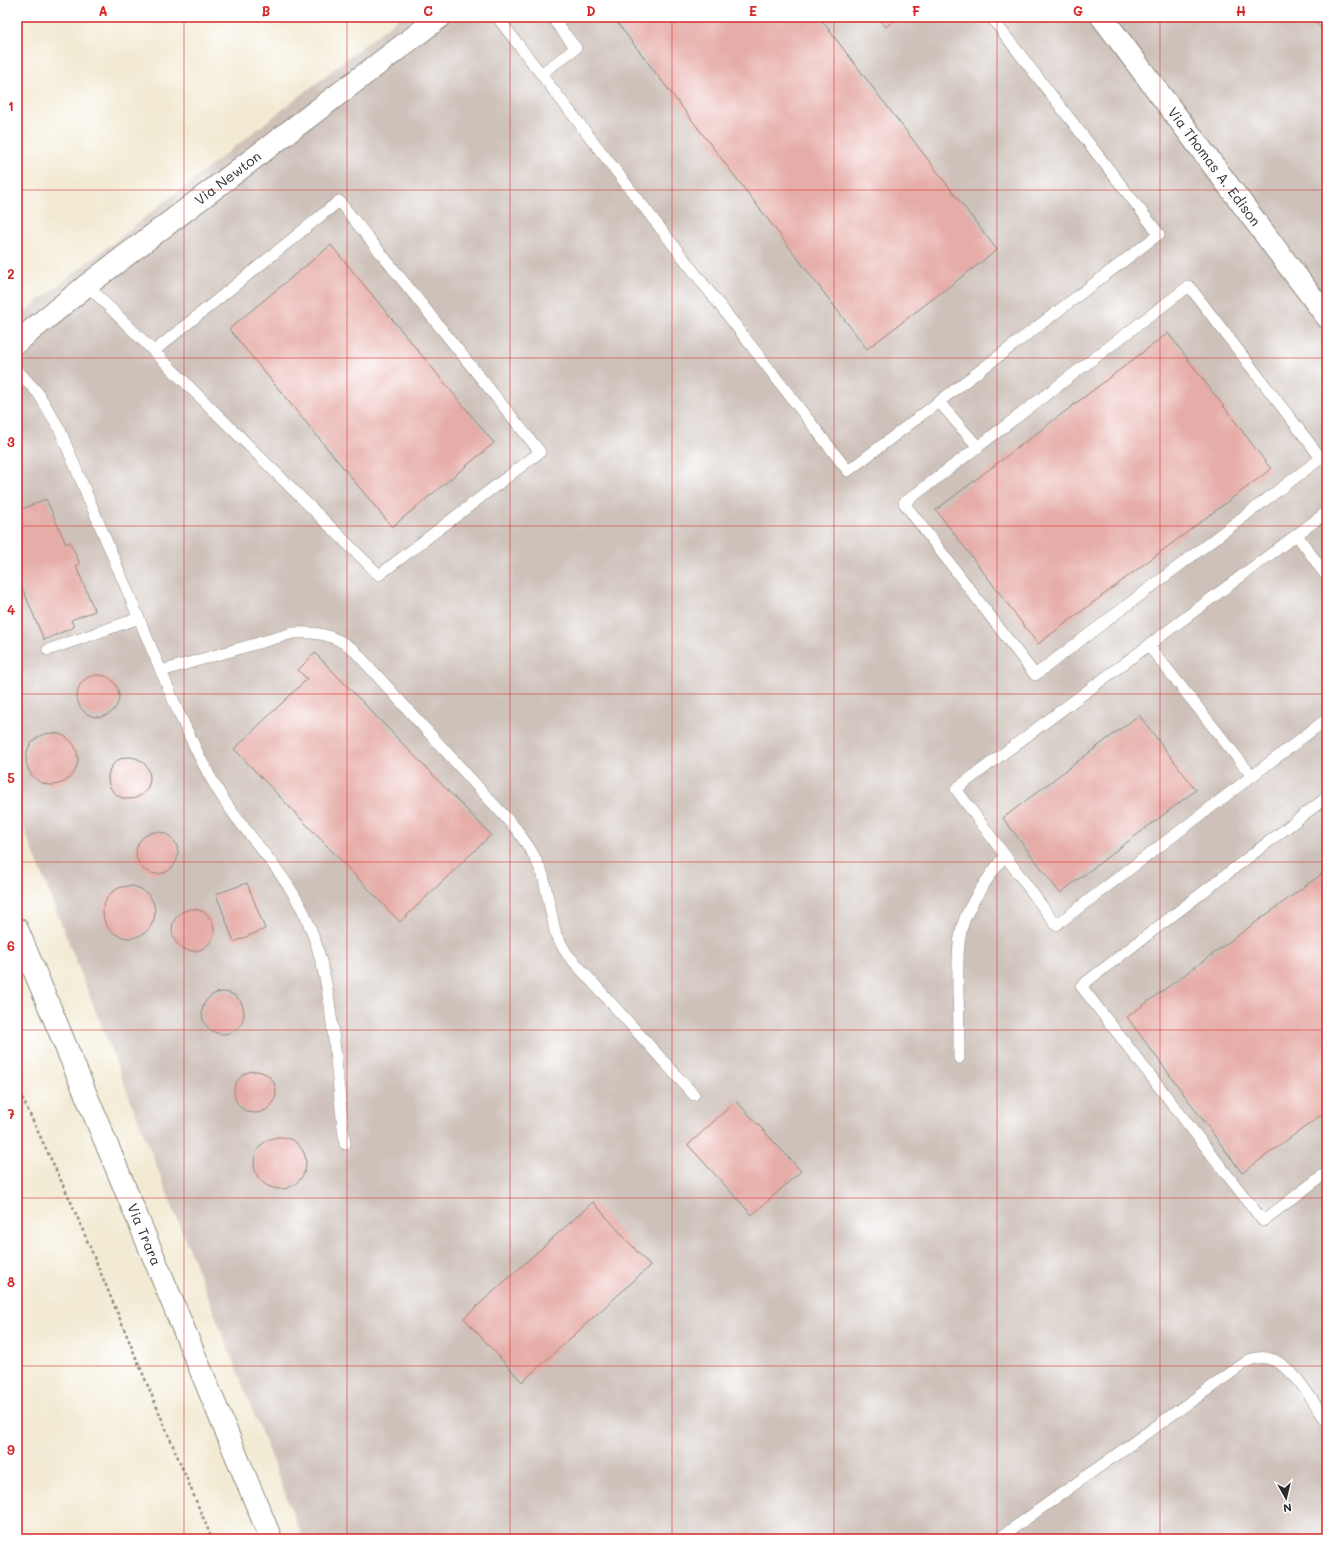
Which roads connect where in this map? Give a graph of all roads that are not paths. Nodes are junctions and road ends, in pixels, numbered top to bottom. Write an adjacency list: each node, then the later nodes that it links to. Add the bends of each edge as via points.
1 (440, 17): 7 (street, Via Newton)
2 (497, 17): 6 (lane)
3 (564, 17): 6 (lane, via 556,23 576,48)
4 (991, 17): 12 (lane, via 1159,234)
5 (1102, 17): 8 (street, Via Thomas A. Edison)
6 (542, 73): 12 (lane, via 848,471)
7 (87, 285): 9 (street, Via Newton); 10 (lane)
8 (1326, 315)
9 (17, 342)
10 (154, 351): 10 (lane, via 379,575 540,452 339,200)
11 (17, 370): 18 (lane, via 38,393 60,428)
12 (939, 402): 13 (lane)
13 (978, 448): 14 (lane, via 1189,286); 14 (lane, via 904,503 1035,675)
14 (1324, 455)
15 (1327, 512): 16 (lane)
16 (1297, 535): 17 (lane); 19 (lane)
17 (1327, 577)
18 (139, 618): 20 (lane); 21 (lane)
19 (1149, 646): 23 (lane); 25 (lane, via 956,789)
20 (48, 650)
21 (161, 671): 28 (lane, via 293,633 326,634 353,648 517,830 540,869 556,935 567,954); 29 (lane, via 212,780 244,827 276,867 304,913 313,934 326,977 330,1001)
22 (1327, 719): 23 (lane)
23 (1252, 776): 25 (lane, via 1056,925)
24 (1327, 797): 30 (lane, via 1081,986 1263,1221)
25 (1005, 855): 27 (lane, via 973,901 960,934)
26 (17, 929): 32 (street, Via Trara)
27 (959, 1058)
28 (694, 1095)
29 (345, 1144)
30 (1327, 1172)
31 (1327, 1422): 33 (lane, via 1288,1369 1268,1358 1249,1360)
32 (271, 1539)
33 (998, 1539)

